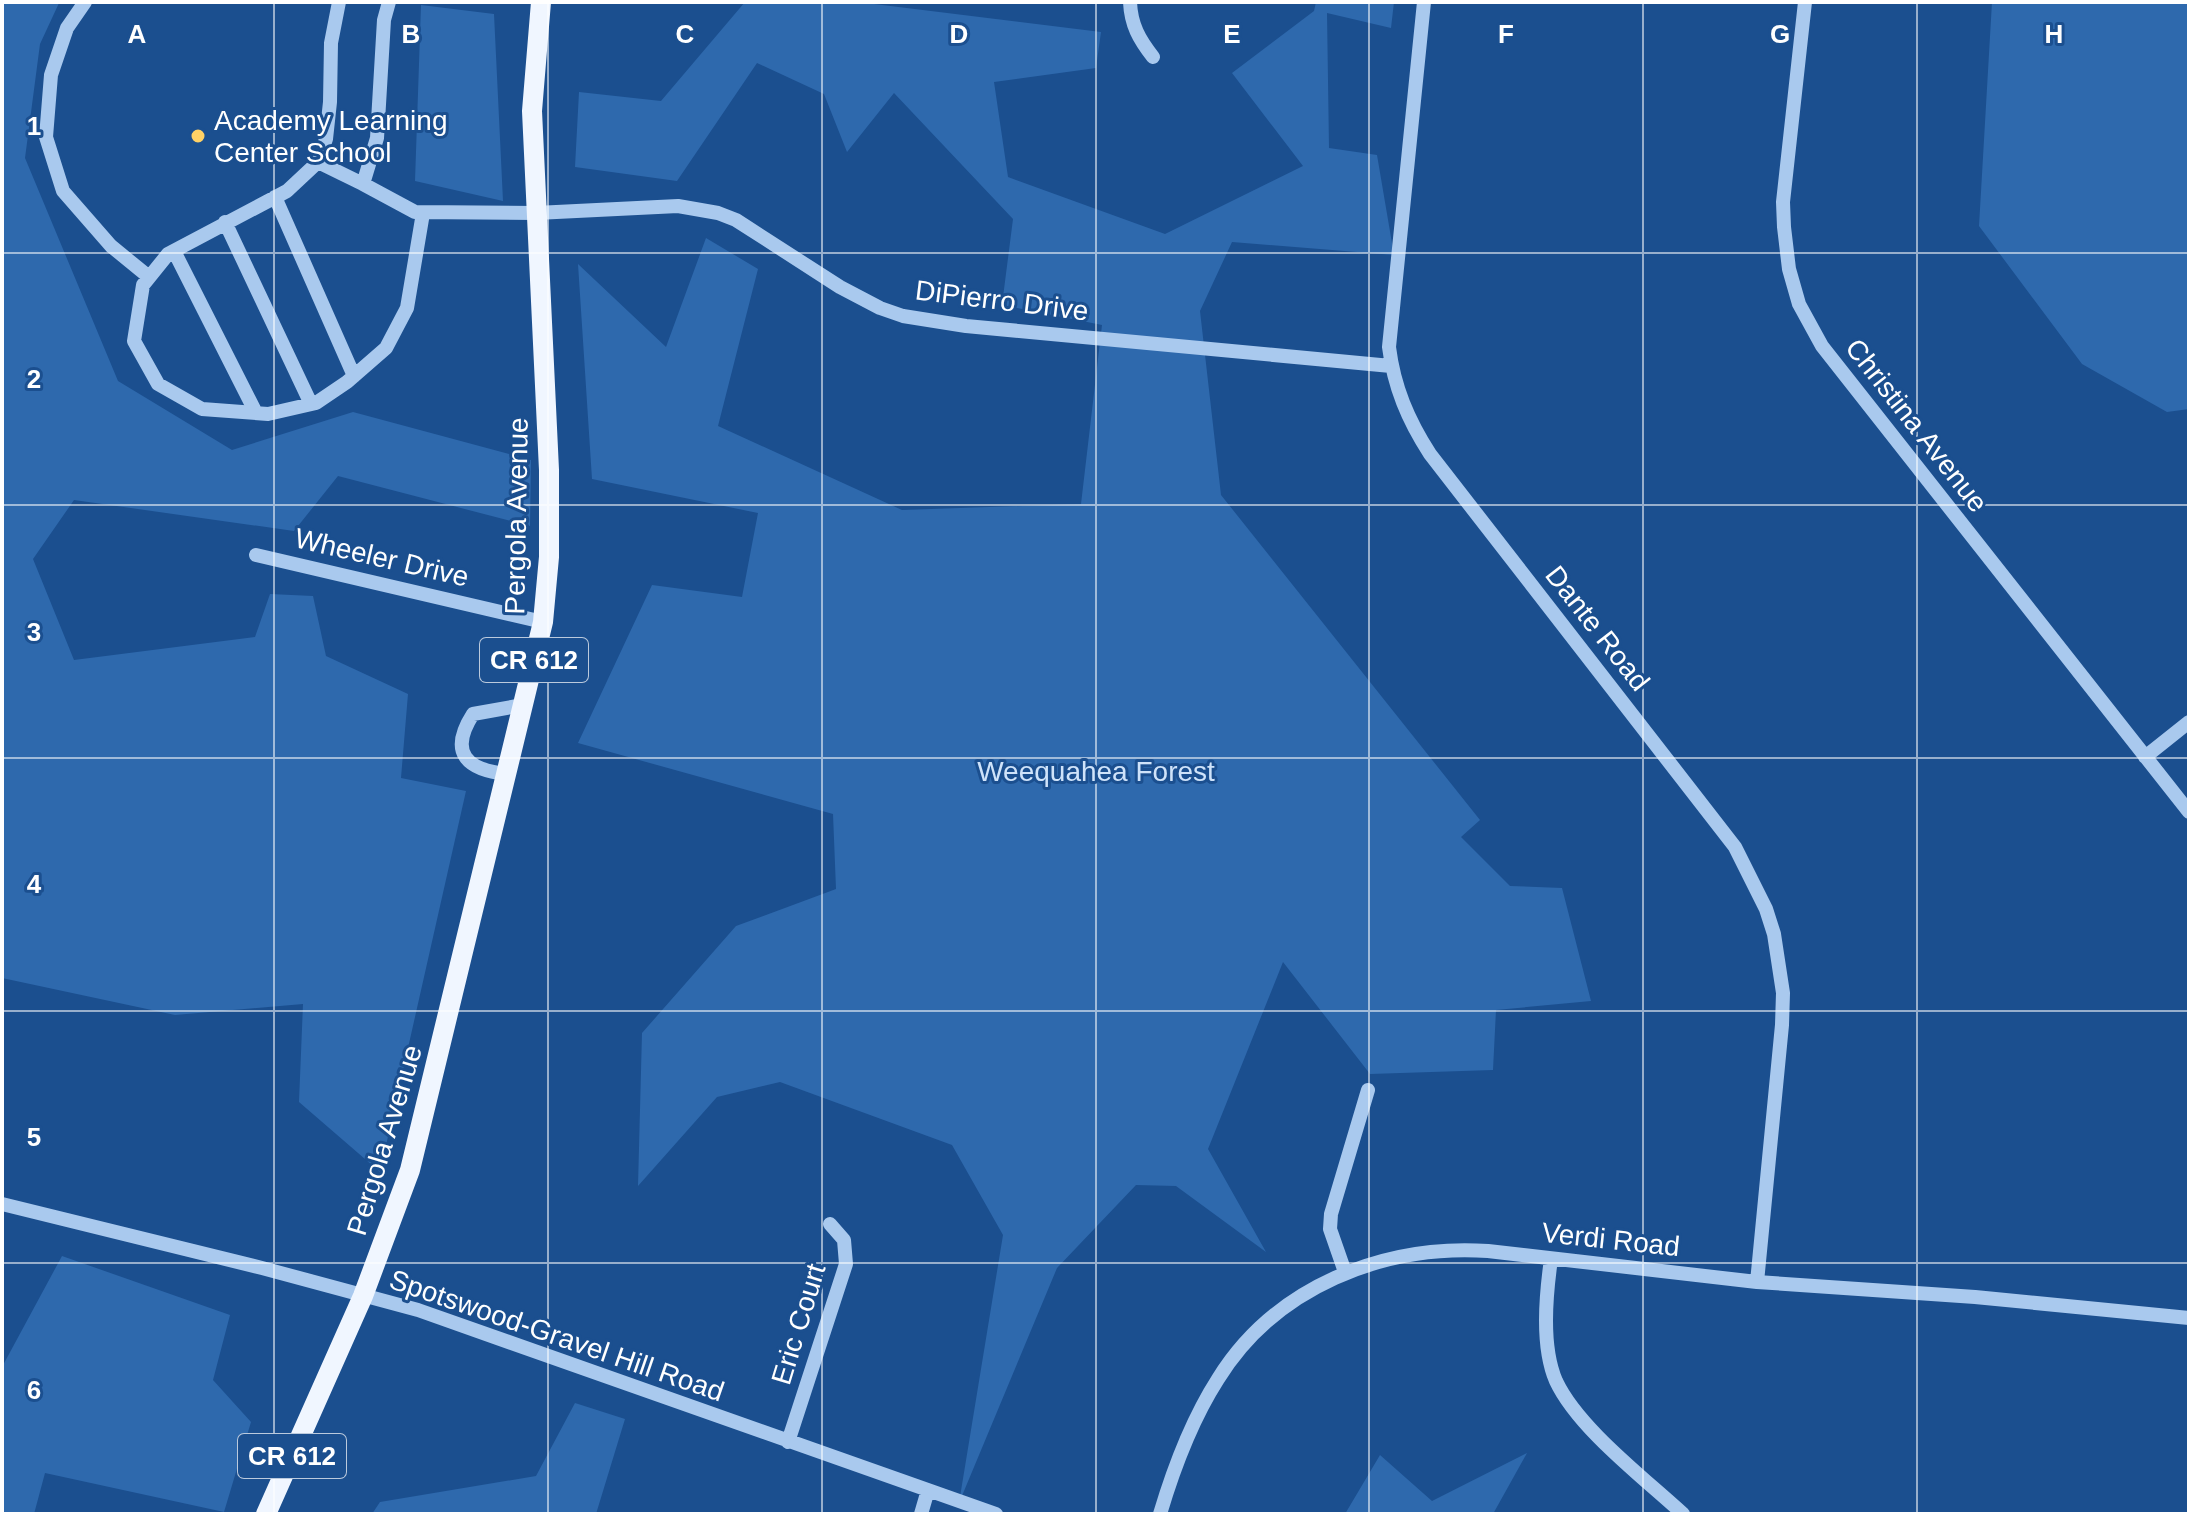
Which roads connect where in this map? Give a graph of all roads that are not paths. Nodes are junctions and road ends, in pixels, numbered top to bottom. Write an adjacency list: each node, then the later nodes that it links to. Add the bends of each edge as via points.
1 (85, 2): 16 (street, via 67,28 51,75 46,137 63,191 111,246)
2 (339, 2): 9 (street, via 331,43 326,139)
3 (389, 2): 10 (street, via 377,138)
4 (539, 2): 13 (main road, Pergola Avenue / CR 612, via 532,111)
5 (1130, 2): 8 (street, via 1139,38)
6 (1424, 2): 17 (street, Dante Road)
7 (1805, 2): 25 (street, Christina Avenue, via 1783,202 1786,247 1799,304 1822,346)
8 (1153, 57)
9 (318, 162): 10 (street); 11 (street)
10 (363, 184): 12 (street)
11 (275, 197): 14 (street); 18 (street)
12 (423, 213): 13 (street, DiPierro Drive); 18 (street, via 407,308 386,348)
13 (536, 213): 17 (street, DiPierro Drive, via 678,206 718,213 756,231 860,299 923,320); 22 (main road, Pergola Avenue / CR 612, via 549,470)
14 (225, 222): 15 (street); 19 (street)
15 (174, 251): 16 (street); 20 (street)
16 (149, 277): 20 (street, via 143,285 134,341 158,384 202,409)
17 (1391, 366): 33 (street, Dante Road, via 1414,430 1430,454 1735,847 1766,909 1780,965 1782,1025)
18 (354, 376): 19 (street)
19 (311, 404): 20 (street)
20 (256, 413)
21 (256, 555): 22 (street, Wheeler Drive)
22 (543, 622): 23 (main road, Pergola Avenue / CR 612)
23 (523, 705): 26 (main road, Pergola Avenue / CR 612); 26 (street, via 473,714 466,726 464,753 471,765)
24 (2189, 722): 25 (street)
25 (2145, 757): 27 (street, Christina Avenue)
26 (507, 774): 34 (main road, Pergola Avenue / CR 612, via 410,1170)
27 (2189, 812)
28 (1368, 1090): 32 (street, via 1331,1214 1330,1229)
29 (2, 1204): 34 (street, Spotswood-Gravel Hill Road)
30 (830, 1224): 36 (street, Eric Court, via 844,1240 846,1264)
31 (1551, 1259): 32 (street, Verdi Road, via 1448,1251 1405,1255); 33 (street, Verdi Road); 42 (street, via 1546,1314 1555,1378 1591,1427)
32 (1345, 1272): 41 (street, Verdi Road, via 1285,1308 1232,1359 1187,1436)
33 (1757, 1282): 35 (street, Verdi Road)
34 (363, 1296): 36 (street, Spotswood-Gravel Hill Road, via 418,1310); 38 (main road, CR 612)
35 (2189, 1318)
36 (788, 1442): 37 (street, Spotswood-Gravel Hill Road)
37 (928, 1490): 39 (street); 40 (street, Spotswood-Gravel Hill Road)
38 (266, 1514)
39 (921, 1514)
40 (996, 1514)
41 (1160, 1514)
42 (1683, 1514)

